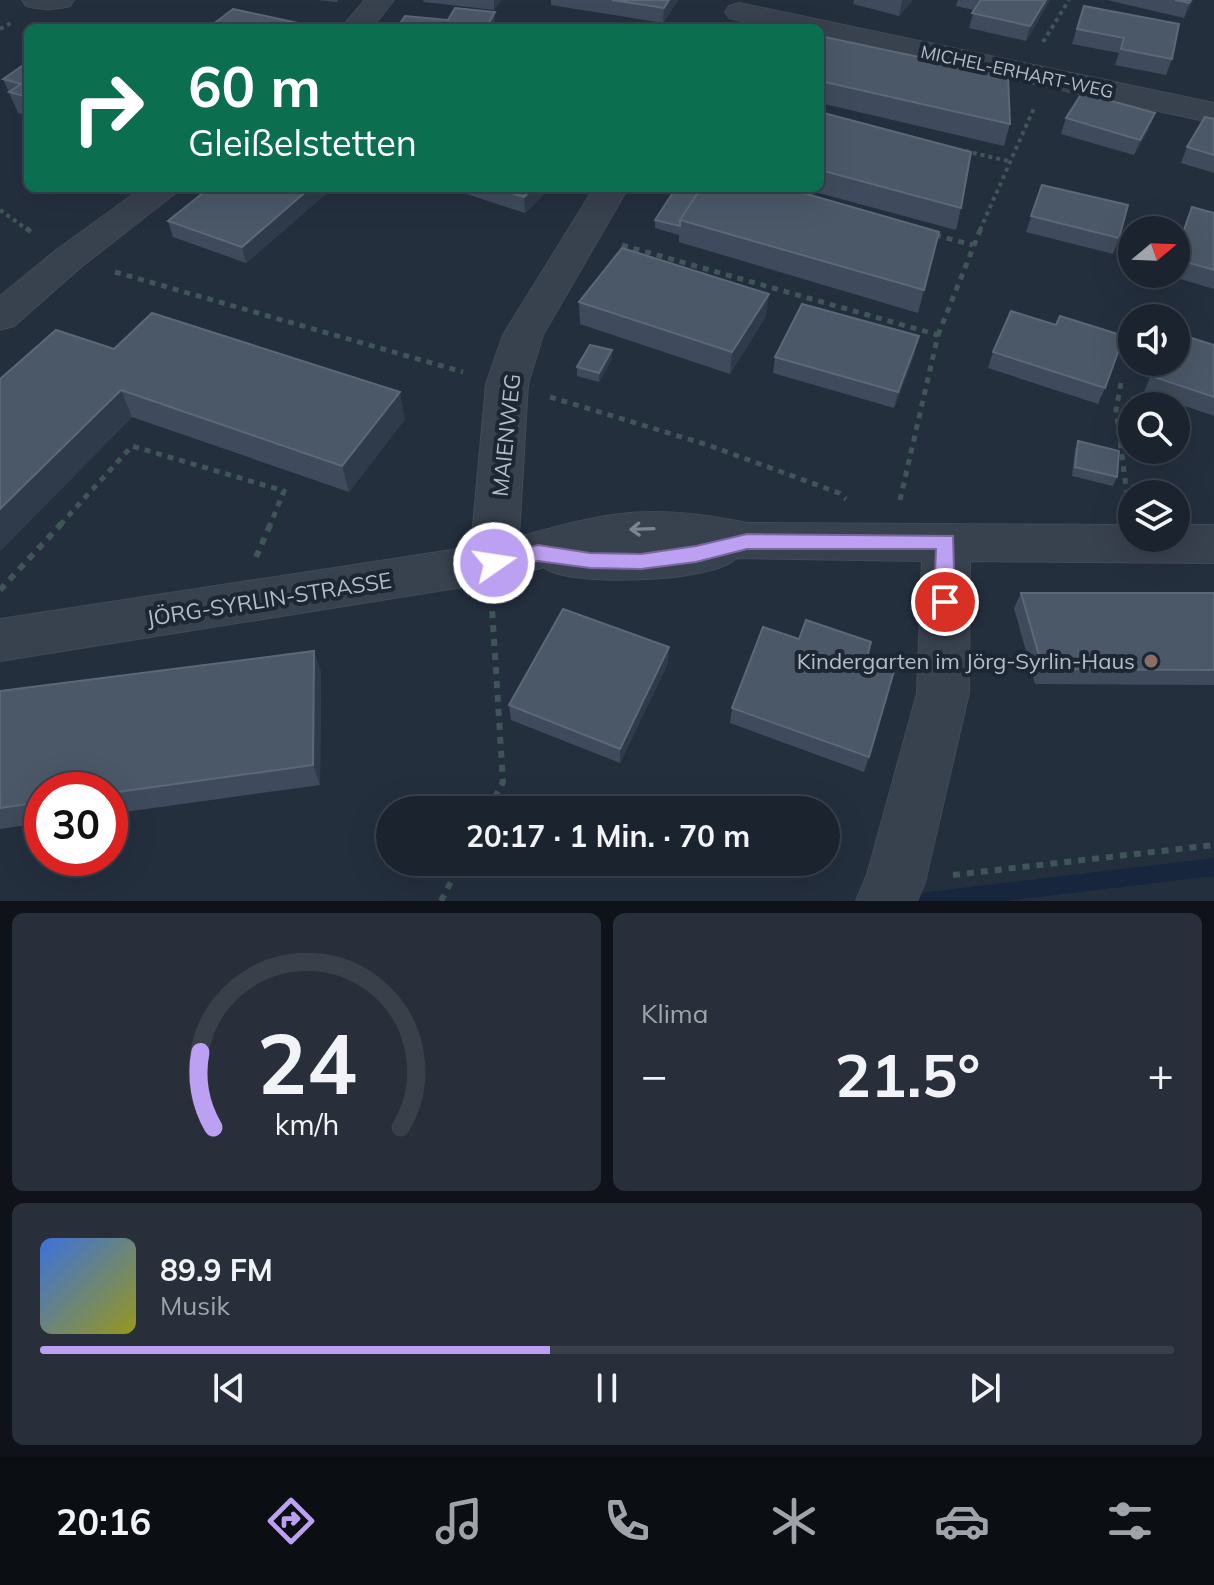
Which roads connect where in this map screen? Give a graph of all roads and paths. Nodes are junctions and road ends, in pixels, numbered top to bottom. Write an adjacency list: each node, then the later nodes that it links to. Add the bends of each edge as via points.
1 (36, 0): 2 (street)
2 (60, 0)
3 (380, 0): 6 (street)
4 (1069, 0): 9 (path)
5 (738, 13): 7 (street, MICHEL-ERHART-WEG)
6 (359, 24)
7 (792, 24)
8 (824, 31): 9 (street, MICHEL-ERHART-WEG)
9 (1036, 77): 10 (street, MICHEL-ERHART-WEG); 12 (path)
10 (1214, 113)
11 (964, 151): 12 (path)
12 (1008, 161): 18 (path)
13 (160, 192): 19 (street)
14 (609, 192): 17 (street, MAIENWEG)
15 (0, 210): 19 (path)
16 (927, 233): 18 (path)
17 (583, 234): 21 (path); 23 (street, MAIENWEG, via 523,335)
18 (973, 245): 21 (path)
19 (68, 259): 20 (street); 23 (path)
20 (0, 317)
21 (938, 335): 25 (path)
22 (1121, 383): 24 (path, via 1116,410)
23 (507, 384): 25 (path, via 708,445 839,493); 31 (street, MAIENWEG)
24 (1126, 480)
25 (891, 540): 26 (street, JÖRG-SYRLIN-STRASSE); 31 (street, JÖRG-SYRLIN-STRASSE, via 747,542 641,562)
26 (946, 542): 27 (street, JÖRG-SYRLIN-STRASSE); 37 (street, via 943,693)
27 (1118, 543)
28 (1190, 544): 29 (street, JÖRG-SYRLIN-STRASSE)
29 (1214, 544)
30 (258, 551): 32 (path, via 284,491 132,446)
31 (516, 558): 33 (street, JÖRG-SYRLIN-STRASSE); 34 (path, via 491,619 503,782)
32 (0, 590)
33 (0, 640)
34 (496, 796)
35 (1214, 845): 37 (path)
36 (454, 876): 38 (path)
37 (891, 892)
38 (441, 901)

